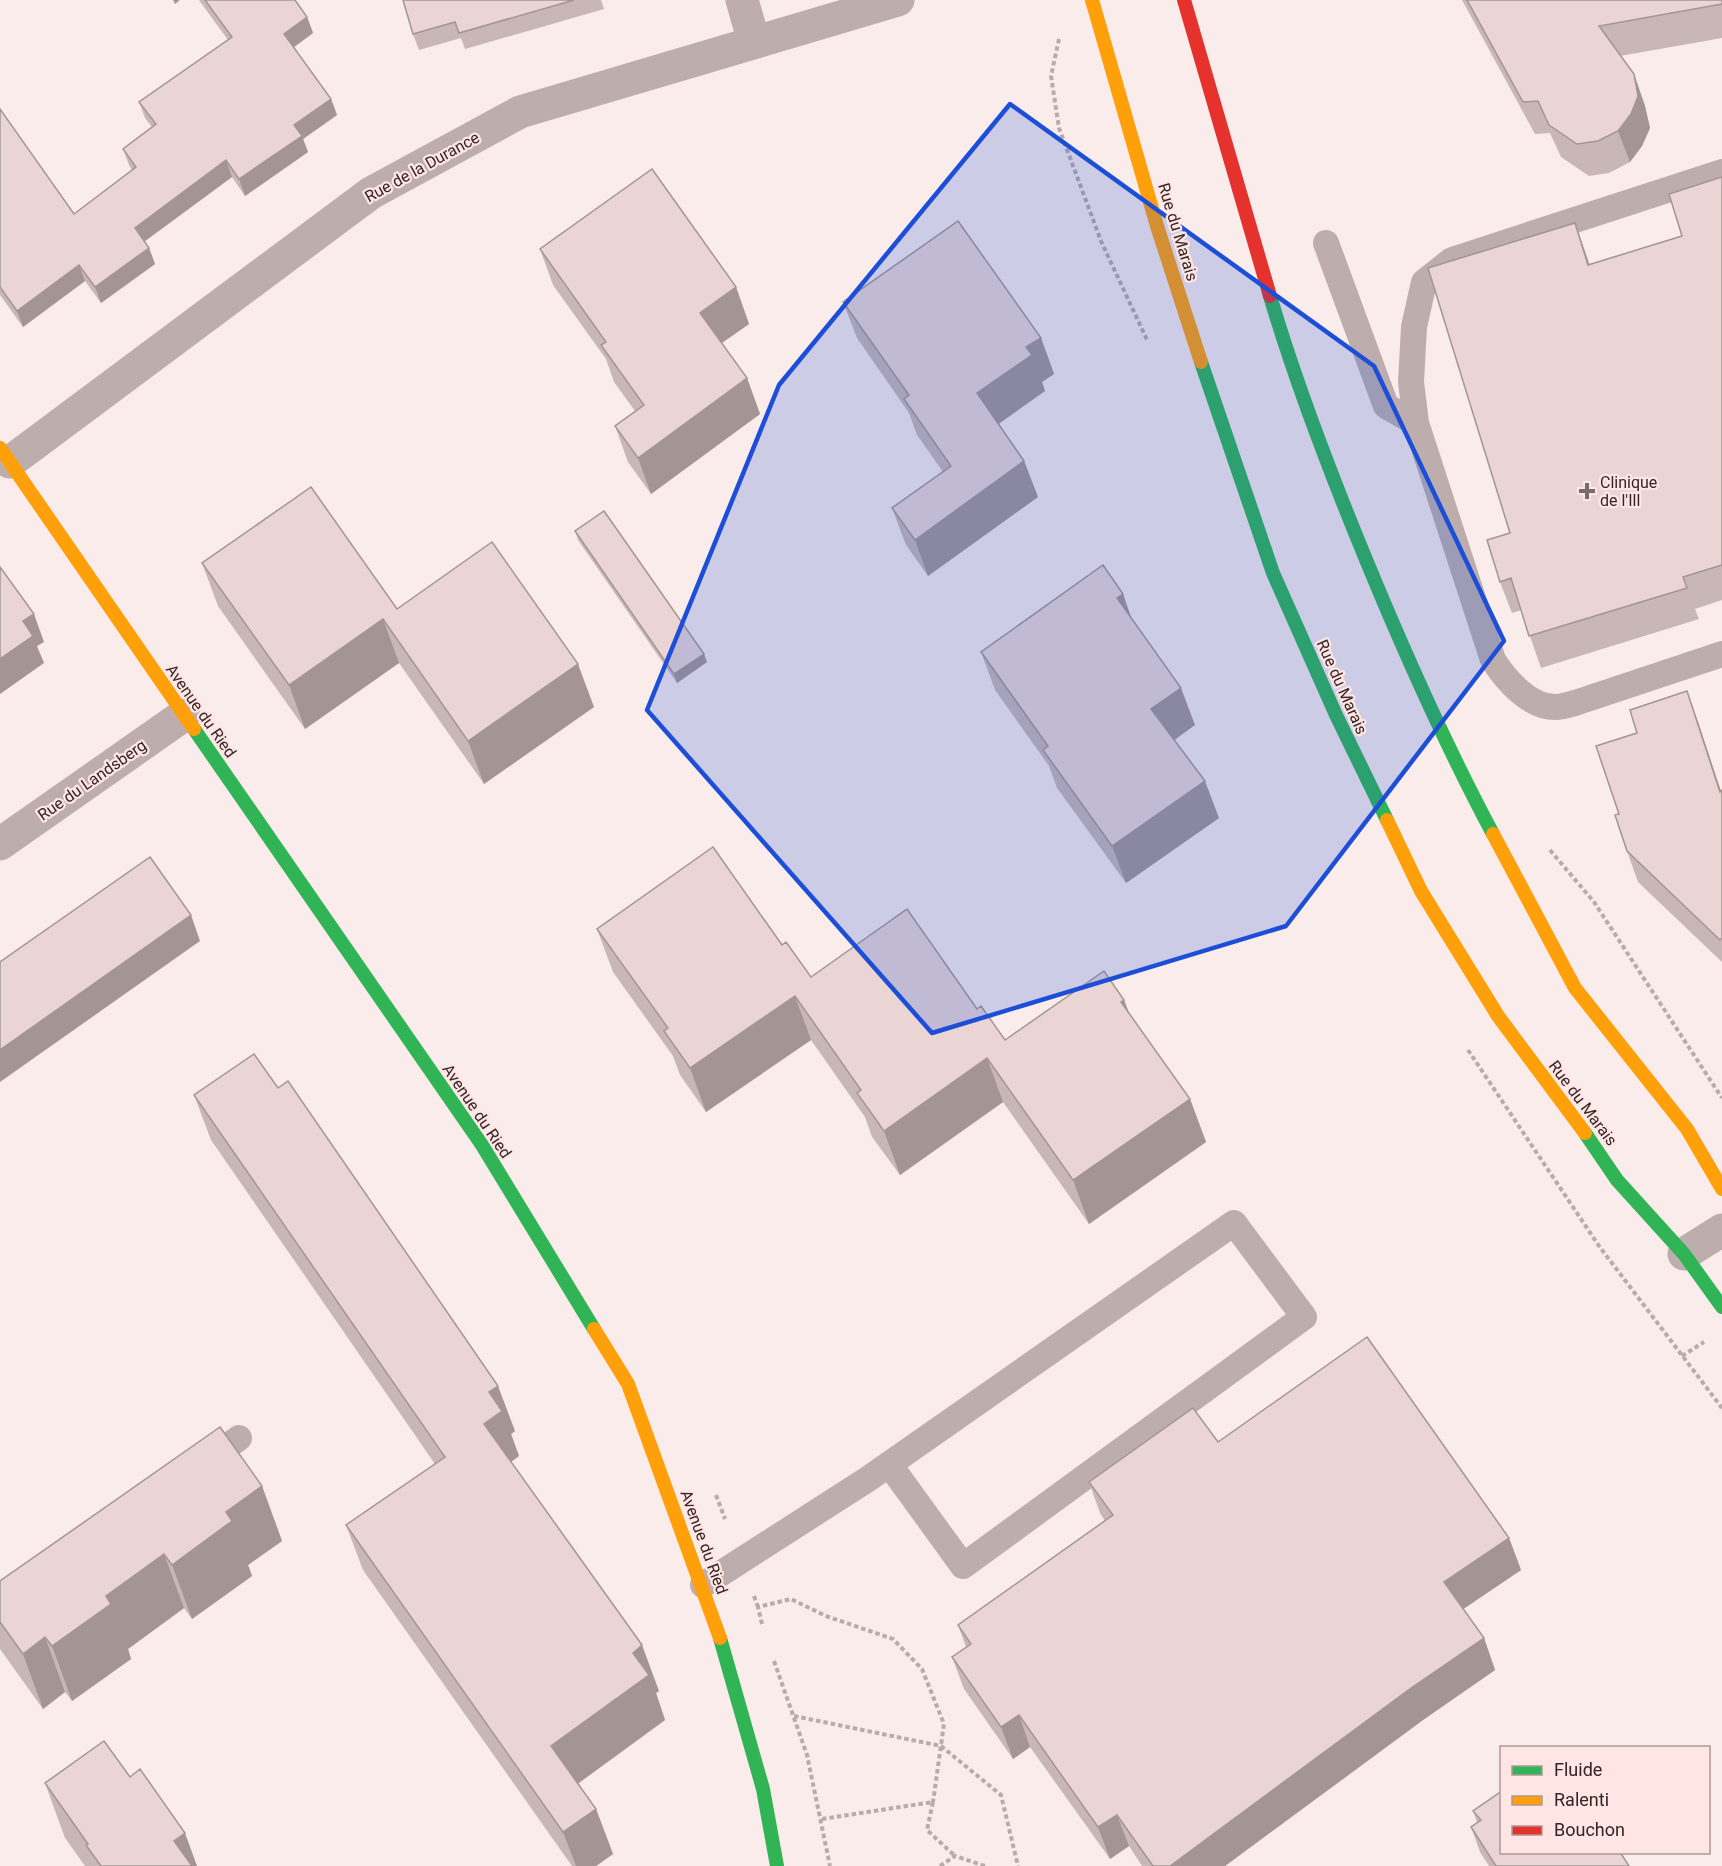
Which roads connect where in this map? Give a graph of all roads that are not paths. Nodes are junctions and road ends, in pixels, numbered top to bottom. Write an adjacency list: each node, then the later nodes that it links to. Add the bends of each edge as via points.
1 (742, 0): 5 (street)
2 (898, 0): 5 (street, Rue de la Durance)
3 (1092, 0): 15 (main road, Rue du Marais, via 1157,226 1209,386 1273,573 1336,715 1421,891 1498,1016 1617,1180)
4 (1184, 0): 13 (main road, via 1285,348 1336,488 1451,754 1575,988 1687,1129)
5 (754, 42): 9 (street, Rue de la Durance, via 520,112 371,193)
6 (1722, 172): 8 (lane, via 1452,260 1424,282 1414,327 1411,382)
7 (1326, 243): 8 (lane, via 1386,406)
8 (1416, 423): 10 (lane, via 1493,660 1509,683 1532,699 1554,707)
9 (5, 455): 11 (main road, Avenue du Ried)
10 (1722, 654)
11 (184, 715): 12 (street, Rue du Landsberg); 20 (main road, Avenue du Ried, via 482,1145 628,1384)
12 (0, 844)
13 (1722, 1189)
14 (1722, 1230): 15 (street)
15 (1684, 1254): 16 (main road, Rue du Marais)
16 (1722, 1307)
17 (239, 1438): 19 (lane)
18 (889, 1464): 18 (lane, via 1234,1223 1304,1317 963,1566); 20 (lane)
19 (182, 1479)
20 (703, 1585): 21 (main road, Avenue du Ried, via 763,1789)
21 (777, 1866)

